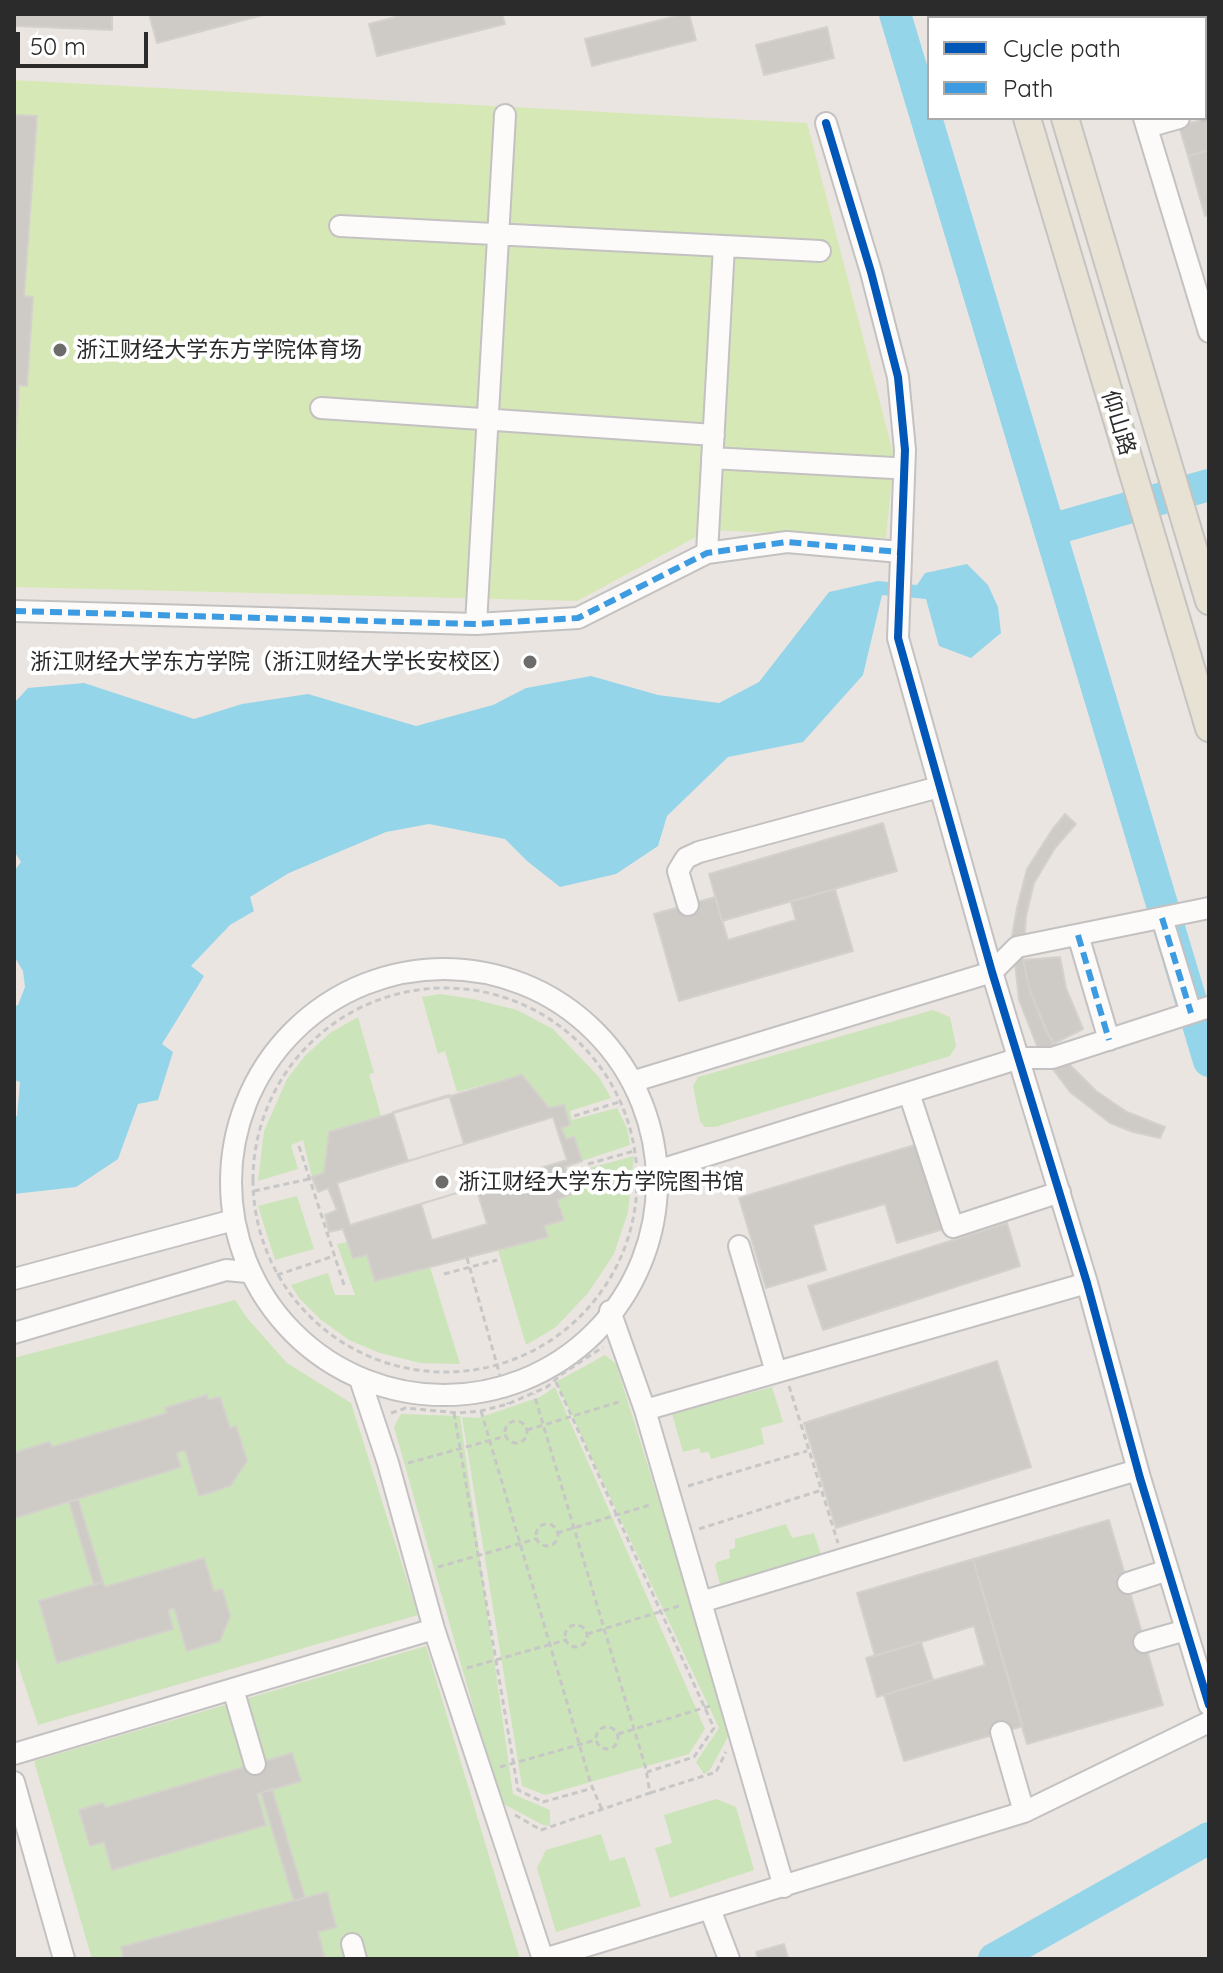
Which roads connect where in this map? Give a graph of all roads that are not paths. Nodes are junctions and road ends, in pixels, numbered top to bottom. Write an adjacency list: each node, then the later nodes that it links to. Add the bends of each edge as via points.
1 (505, 115): 7 (street)
2 (1028, 120): 21 (main road, 仰山路, via 1161,566)
3 (1066, 120): 18 (main road, 仰山路)
4 (1146, 122): 10 (street)
5 (826, 123): 16 (street, via 898,377 905,450)
6 (340, 226): 7 (street)
7 (498, 234): 8 (street); 12 (street)
8 (724, 246): 9 (street); 13 (street)
9 (820, 251)
10 (1209, 332)
11 (321, 408): 12 (street)
12 (487, 419): 13 (street); 20 (street)
13 (714, 435): 14 (street)
14 (712, 458): 15 (street); 17 (street)
15 (893, 468)
16 (900, 552): 17 (street, via 787,542); 23 (street, via 898,638)
17 (707, 553): 20 (street, via 578,618)
18 (1209, 601)
19 (14, 611): 20 (street)
20 (476, 624)
21 (1203, 683): 22 (main road, 仰山路)
22 (1209, 728)
23 (939, 787): 24 (street, via 686,858 678,871); 28 (street)
24 (688, 905)
25 (1209, 908): 26 (street)
26 (1162, 918): 27 (street); 29 (street)
27 (1078, 935): 28 (street, via 1017,947); 30 (street)
28 (992, 972): 31 (street); 32 (street)
29 (1200, 1010): 30 (street)
30 (1109, 1040): 31 (street, via 1052,1058)
31 (1020, 1058): 33 (street); 35 (street)
32 (638, 1080): 34 (street); 36 (street, via 563,1002 471,964 367,977 287,1035 242,1119)
33 (909, 1093): 34 (street); 35 (street, via 953,1227)
34 (660, 1170): 41 (street, via 642,1261)
35 (1060, 1192): 40 (street)
36 (230, 1221): 38 (street); 39 (street)
37 (739, 1246): 43 (street)
38 (247, 1272): 42 (street, via 226,1270); 44 (street, via 290,1329)
39 (14, 1279)
40 (1087, 1283): 43 (street); 46 (street)
41 (610, 1311): 44 (street, via 599,1328 546,1371 506,1395 427,1399); 45 (street)
42 (14, 1333)
43 (782, 1376): 45 (street)
44 (361, 1382): 50 (street)
45 (638, 1404): 49 (street, via 681,1535)
46 (1137, 1470): 47 (street); 49 (street)
47 (1168, 1570): 48 (street); 51 (street)
48 (1128, 1583)
49 (692, 1603): 61 (street, via 729,1700)
50 (434, 1629): 53 (street); 65 (street)
51 (1186, 1630): 52 (street); 54 (street)
52 (1144, 1642)
53 (233, 1689): 57 (street); 58 (street)
54 (1209, 1705)
55 (1209, 1722): 60 (street)
56 (1001, 1732): 60 (street)
57 (14, 1754)
58 (255, 1764)
59 (14, 1782): 64 (street)
60 (1024, 1812): 61 (street)
61 (784, 1887): 62 (street)
62 (710, 1909): 63 (street); 67 (street)
63 (613, 1938): 65 (street); 66 (street)
64 (64, 1959)
65 (544, 1959)
66 (618, 1959)
67 (729, 1959)

